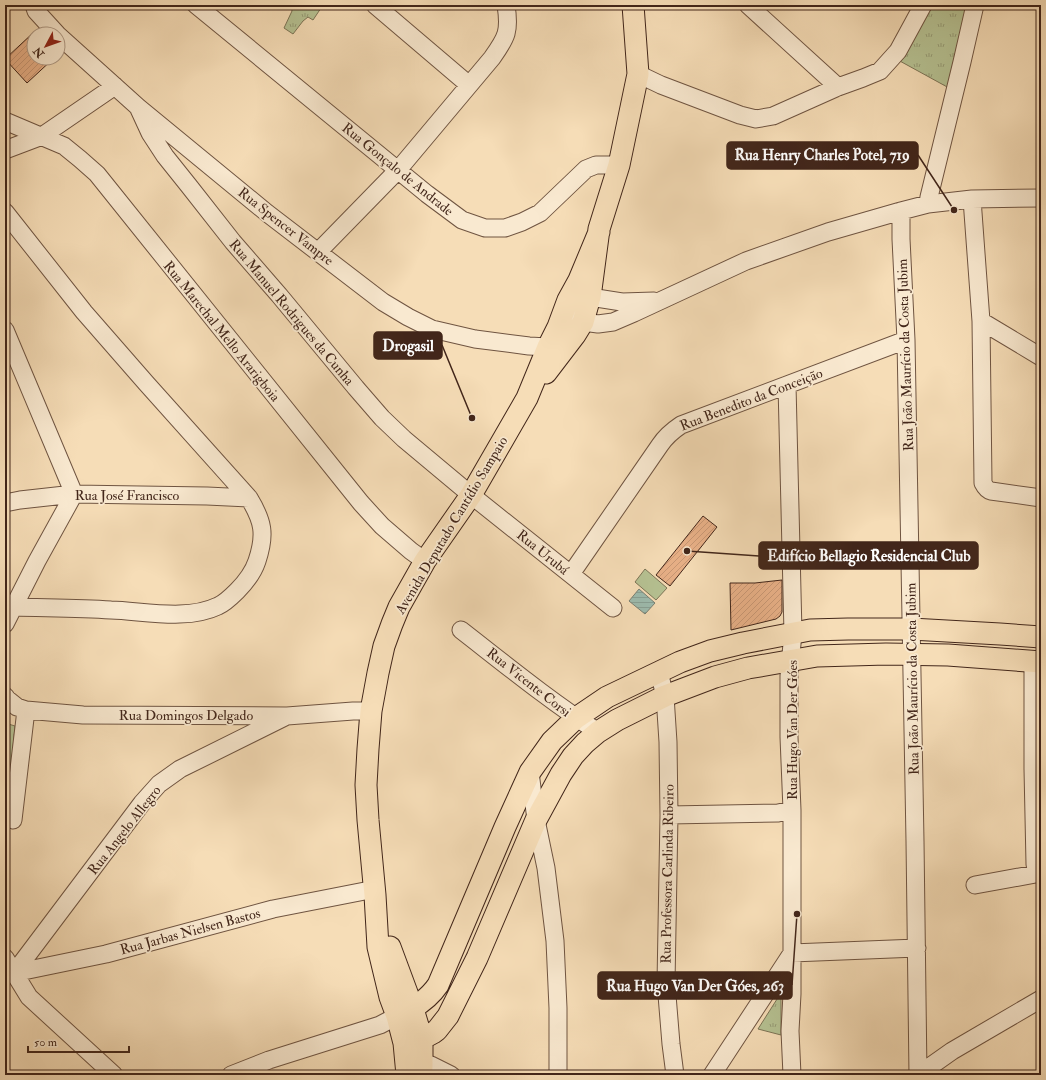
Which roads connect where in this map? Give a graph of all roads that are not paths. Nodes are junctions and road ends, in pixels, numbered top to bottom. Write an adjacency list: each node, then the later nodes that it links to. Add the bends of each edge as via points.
1 (34, 5): 9 (street, Rua Spencer Vampre)
2 (196, 5): 20 (street, Rua Gonçalo de Andrade)
3 (375, 5): 12 (street)
4 (506, 5): 12 (street, via 508,30 504,42)
5 (632, 5): 11 (main road, Avenida Deputado Cantídio Sampaio)
6 (748, 5): 14 (street)
7 (923, 5): 14 (street, via 898,51 880,71)
8 (975, 5): 23 (street)
9 (50, 26)
10 (66, 42): 13 (street, Rua Spencer Vampre)
11 (638, 74): 14 (street, via 661,85 756,119 773,116); 19 (main road, Avenida Deputado Cantídio Sampaio)
12 (469, 85): 20 (street)
13 (114, 86): 15 (street, Rua Spencer Vampre); 17 (street)
14 (838, 87)
15 (138, 107): 27 (street, Rua Spencer Vampre); 40 (street, Rua Manuel Rodrigues da Cunha, via 150,133 166,156 233,242 356,388 404,440)
16 (5, 121): 17 (street, Rua Marechal Mello Ararigboia)
17 (42, 136): 18 (street); 44 (street, Rua Marechal Mello Ararigboia, via 64,146 97,174 361,503 382,526)
18 (5, 150)
19 (619, 165): 20 (street, Rua Gonçalo de Andrade, via 596,165 586,170 540,212 505,228 485,228 462,220); 26 (main road, Avenida Deputado Cantídio Sampaio)
20 (398, 170): 27 (street)
21 (972, 199): 22 (street); 23 (street); 31 (street)
22 (1038, 201)
23 (928, 204): 24 (street)
24 (901, 211): 29 (street, via 828,232 746,262); 34 (street, Rua João Maurício da Costa Jubim)
25 (5, 212): 41 (street, via 84,312)
26 (598, 232): 28 (main road, Avenida Deputado Cantídio Sampaio); 30 (main road, Avenida Deputado Cantídio Sampaio)
27 (318, 252): 35 (street, Rua Spencer Vampre, via 383,302 432,328 475,339)
28 (590, 297): 29 (street, via 622,302); 30 (street, via 583,297); 32 (main road, Avenida Deputado Cantídio Sampaio)
29 (660, 300): 32 (street, via 613,322)
30 (566, 306): 32 (street, via 570,318); 35 (main road, Avenida Deputado Cantídio Sampaio)
31 (981, 321): 36 (street); 42 (street, via 984,487 991,491)
32 (583, 322): 38 (main road, Avenida Deputado Cantídio Sampaio)
33 (5, 330): 39 (street)
34 (906, 340): 37 (street, Rua Benedito da Conceição); 49 (street, Rua João Maurício da Costa Jubim)
35 (548, 347): 38 (main road, Avenida Deputado Cantídio Sampaio)
36 (1041, 357)
37 (787, 385): 45 (street, Rua Benedito da Conceição, via 681,425 666,436); 51 (street, Rua Hugo Van Der Góes)
38 (527, 398): 40 (main road, Avenida Deputado Cantídio Sampaio)
39 (74, 494): 41 (street, Rua José Francisco); 43 (street, Rua José Francisco); 46 (street)
40 (471, 495): 44 (main road, Avenida Deputado Cantídio Sampaio); 45 (street, Rua Urubá)
41 (249, 498): 46 (street, via 262,526 260,553 255,568 246,582 219,606 203,612 176,615 111,610)
42 (1041, 498)
43 (5, 503)
44 (425, 561): 60 (main road, Avenida Deputado Cantídio Sampaio, via 410,586 384,646)
45 (571, 574): 47 (street, Rua Urubá)
46 (14, 608): 48 (street)
47 (614, 608)
48 (5, 624)
49 (911, 629): 51 (main road, via 832,629); 52 (main road); 53 (street, Rua João Maurício da Costa Jubim)
50 (461, 630): 62 (street, Rua Vicente Corsi)
51 (793, 633): 54 (street, Rua Hugo Van Der Góes); 56 (main road, via 710,651)
52 (1041, 637)
53 (912, 655): 54 (main road, via 817,656); 55 (main road, via 948,655); 72 (street, Rua João Maurício da Costa Jubim)
54 (791, 660): 58 (main road, via 715,677); 65 (street, Rua Hugo Van Der Góes, via 789,708)
55 (1037, 662): 69 (street, via 1033,769 1035,864)
56 (659, 672): 58 (street, Rua Professora Carlinda Ribeiro); 62 (main road, via 607,697)
57 (5, 696): 59 (street, Rua Domingos Delgado, via 17,708)
58 (665, 696): 63 (main road); 66 (street, Rua Professora Carlinda Ribeiro)
59 (26, 710): 61 (street, Rua Domingos Delgado, via 83,715); 67 (street)
60 (371, 711): 61 (street, Rua Domingos Delgado); 71 (main road, Avenida Deputado Cantídio Sampaio, via 366,785)
61 (287, 716): 75 (street, Rua Angelo Allegro, via 180,769 159,784)
62 (576, 718): 63 (street, Rua Vicente Corsi); 64 (main road, via 552,741)
63 (598, 732): 68 (main road, via 573,756)
64 (530, 772): 68 (street); 77 (main road, via 438,985 432,994)
65 (792, 810): 66 (street, via 778,813); 73 (street, Rua Hugo Van Der Góes)
66 (669, 815): 86 (street, Rua Professora Carlinda Ribeiro, via 666,983)
67 (12, 820)
68 (536, 820): 78 (main road, via 477,958); 85 (street, via 546,868 555,941)
69 (1039, 873): 70 (street)
70 (975, 885)
71 (375, 892): 75 (street, Rua Jarbas Nielsen Bastos, via 273,909 106,954); 77 (main road, Avenida Deputado Cantídio Sampaio, via 378,947 390,997)
72 (917, 948): 73 (street); 89 (street, Rua João Maurício da Costa Jubim)
73 (792, 953): 87 (street); 88 (street, Rua Hugo Van Der Góes)
74 (5, 958): 75 (street)
75 (10, 974): 81 (street, via 29,997)
76 (1041, 999): 89 (street, via 952,1051)
77 (405, 1013): 79 (main road, Avenida Deputado Cantídio Sampaio); 82 (street, via 380,1026 269,1060)
78 (448, 1016): 79 (main road, via 437,1030); 80 (main road)
79 (413, 1041): 80 (main road, Avenida Deputado Cantídio Sampaio); 83 (main road, Avenida Deputado Cantídio Sampaio)
80 (426, 1072): 84 (street)
81 (114, 1075)
82 (231, 1075)
83 (407, 1075)
84 (451, 1075)
85 (558, 1075)
86 (675, 1075)
87 (712, 1075)
88 (792, 1075)
89 (918, 1075)

